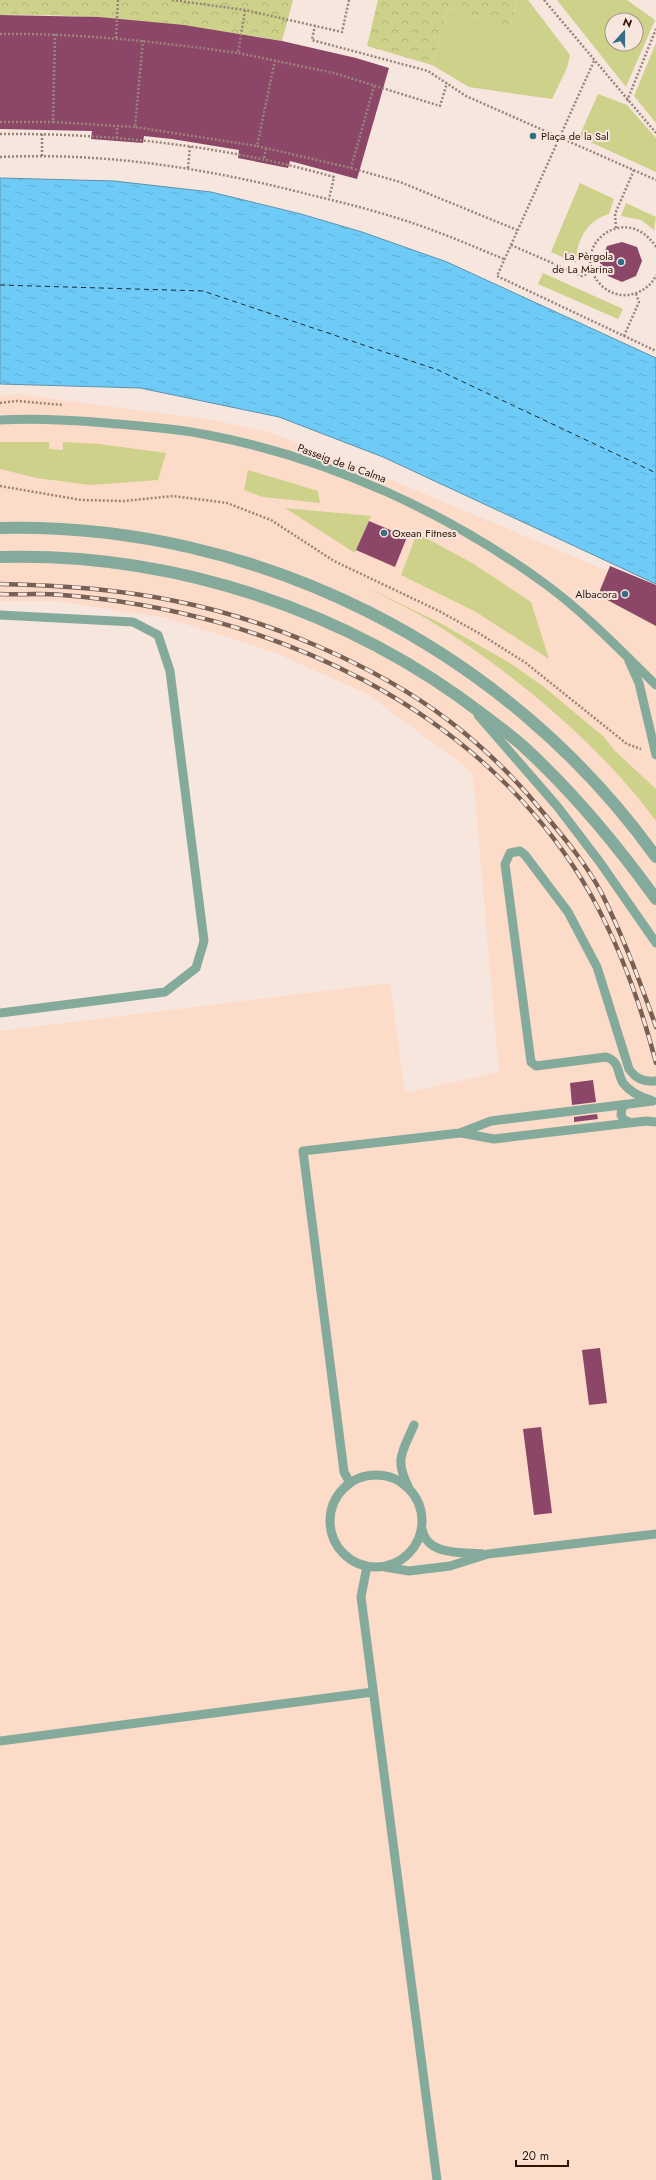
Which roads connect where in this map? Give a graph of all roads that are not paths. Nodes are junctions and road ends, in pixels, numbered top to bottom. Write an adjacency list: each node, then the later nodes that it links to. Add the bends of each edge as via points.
1 (0, 420): 5 (lane, Passeig de la Calma, via 27,418 96,422 209,435 267,450 358,480 438,516 496,551 575,608)
2 (0, 528): 9 (street, via 27,527 103,532 177,544 247,561 319,588 377,616 452,660 538,724 614,804)
3 (0, 557): 7 (street, via 99,561 172,572 238,589 308,614 364,640 425,674)
4 (0, 615): 12 (lane, via 133,622 158,635 170,671 204,942 196,968 165,992)
5 (627, 656): 6 (lane, Passeig de la Calma); 8 (lane, via 639,683)
6 (656, 685)
7 (466, 702): 10 (street, via 523,746 571,793 625,856); 11 (lane, via 557,806)
8 (656, 755)
9 (656, 857)
10 (656, 899)
11 (656, 943)
12 (0, 1013)
13 (656, 1081): 14 (lane, via 649,1082 638,1078 629,1069 597,967 568,912 525,855 520,852 510,853 505,864 531,1062 536,1066 611,1058 623,1083 629,1089)
14 (655, 1101): 15 (lane)
15 (626, 1105): 16 (lane, via 622,1107 621,1114 624,1120); 18 (lane, via 491,1121)
16 (629, 1122): 17 (lane); 18 (lane, via 494,1139)
17 (656, 1122)
18 (460, 1133): 20 (lane, via 303,1151 344,1472)
19 (414, 1425): 21 (lane, via 400,1464)
20 (350, 1482): 21 (lane, via 375,1476 390,1478 404,1485); 25 (lane, via 337,1497 332,1511 334,1540 342,1552 353,1561)
21 (413, 1494): 22 (lane, via 422,1514)
22 (422, 1528): 24 (lane, via 423,1538 435,1548); 26 (lane, via 418,1541 410,1553 398,1562)
23 (656, 1534): 24 (lane)
24 (488, 1554): 26 (lane, via 450,1566 409,1572)
25 (367, 1566): 26 (lane); 27 (lane, via 361,1597)
26 (384, 1566)
27 (373, 1692): 28 (lane); 29 (lane)
28 (0, 1741)
29 (437, 2180)

